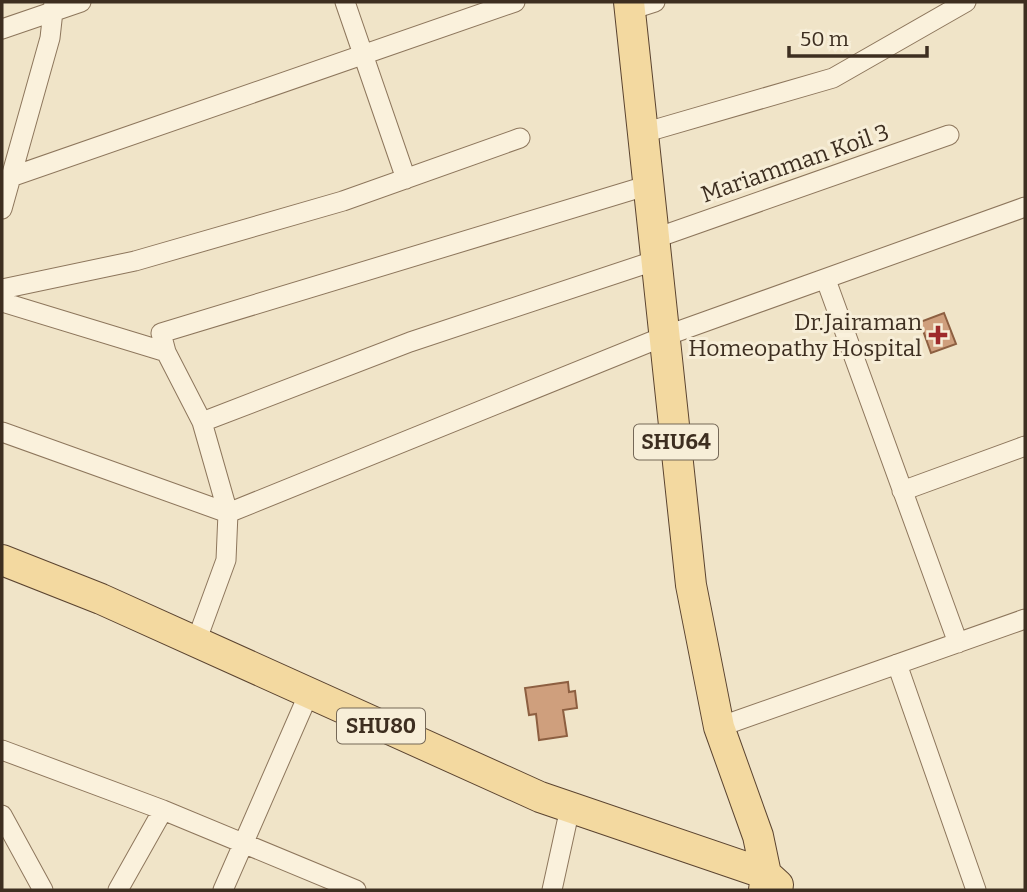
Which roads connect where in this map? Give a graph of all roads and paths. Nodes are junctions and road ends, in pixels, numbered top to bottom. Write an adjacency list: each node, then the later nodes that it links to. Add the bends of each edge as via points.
1 (81, 2): 6 (street)
2 (345, 2): 8 (street)
3 (515, 2): 8 (street)
4 (966, 2): 9 (street, via 833,78)
5 (638, 5): 9 (main road, SHU64)
6 (54, 7): 7 (street); 12 (street, via 50,38)
7 (2, 29)
8 (363, 54): 12 (street); 13 (street)
9 (643, 133): 14 (main road, SHU64)
10 (949, 135): 17 (street, Mariamman Koil 3)
11 (520, 138): 13 (street)
12 (6, 178): 16 (street)
13 (406, 179): 19 (street, via 135,261)
14 (649, 185): 17 (main road, SHU64); 22 (street, via 161,333)
15 (1025, 207): 18 (street)
16 (2, 209)
17 (656, 249): 21 (main road, SHU64); 23 (street, Mariamman Koil 3)
18 (826, 280): 21 (street); 26 (street)
19 (2, 289)
20 (2, 302): 22 (street)
21 (665, 337): 27 (street); 34 (main road, SHU64, via 691,585)
22 (166, 352): 23 (street)
23 (202, 422): 27 (street)
24 (2, 432): 27 (street)
25 (1025, 446): 26 (street)
26 (902, 491): 31 (street)
27 (228, 513): 30 (street, via 226,560)
28 (2, 560): 30 (main road, SHU80)
29 (1025, 619): 31 (street)
30 (196, 642): 33 (main road, SHU80)
31 (958, 643): 32 (street)
32 (897, 664): 34 (street); 46 (street)
33 (309, 693): 36 (main road, SHU80); 39 (street)
34 (719, 727): 40 (main road, SHU64)
35 (2, 750): 37 (street)
36 (570, 808): 40 (main road, SHU80); 45 (street)
37 (163, 810): 39 (street); 43 (street)
38 (2, 815): 42 (street)
39 (243, 843): 41 (street); 44 (street)
40 (771, 885)
41 (343, 888)
42 (43, 890)
43 (118, 890)
44 (223, 890)
45 (552, 890)
46 (976, 890)

